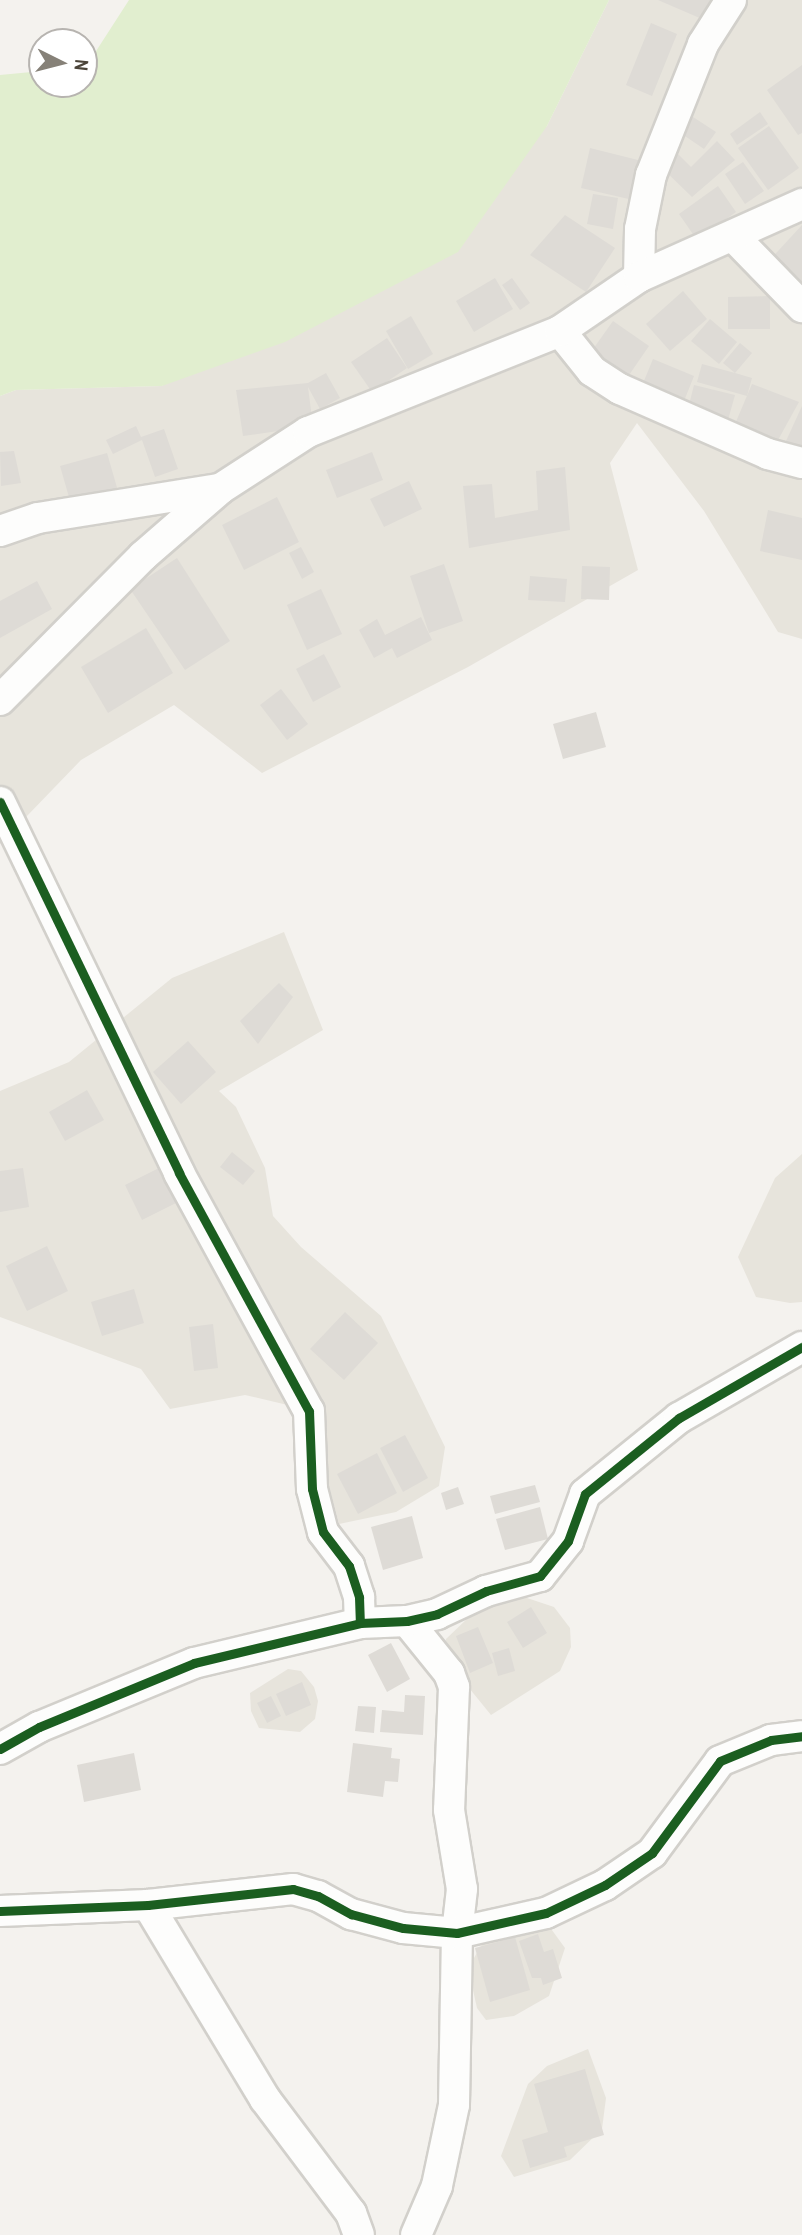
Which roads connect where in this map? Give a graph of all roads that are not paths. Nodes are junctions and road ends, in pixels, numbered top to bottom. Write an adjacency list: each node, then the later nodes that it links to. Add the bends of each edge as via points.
1 (731, 0): 4 (street, via 703,44 651,175 640,229)
2 (802, 204): 3 (street)
3 (734, 237): 4 (street); 5 (street)
4 (639, 277): 6 (street)
5 (802, 307)
6 (560, 331): 7 (street, via 593,371 620,389 756,449); 8 (street, via 308,432)
7 (802, 463)
8 (220, 488): 9 (street, via 38,518); 10 (street, via 143,556)
9 (0, 531)
10 (0, 701)
11 (0, 802): 14 (street, via 179,1173 309,1411 312,1489 323,1532 349,1566 359,1597)
12 (802, 1347): 13 (street, via 679,1418 586,1494 568,1541 540,1576)
13 (407, 1621): 14 (street); 19 (street, via 449,1673 454,1688 449,1810 461,1875)
14 (359, 1622): 16 (street, via 194,1663 39,1727)
15 (802, 1736): 19 (street, via 771,1740 720,1761 652,1853 605,1885 546,1913)
16 (0, 1749)
17 (148, 1905): 18 (street); 19 (street, via 293,1889 318,1895 351,1914 402,1928); 20 (street, via 265,2099 351,2213)
18 (0, 1911)
19 (457, 1933): 21 (street, via 454,2105 437,2186)
20 (359, 2235)
21 (416, 2235)

